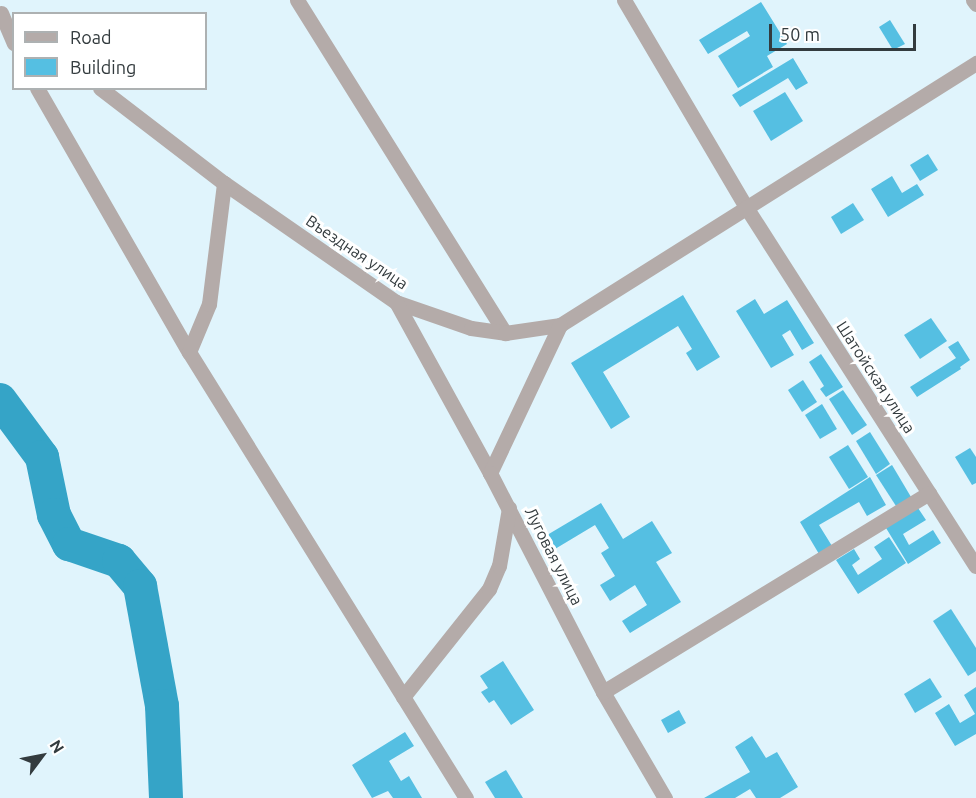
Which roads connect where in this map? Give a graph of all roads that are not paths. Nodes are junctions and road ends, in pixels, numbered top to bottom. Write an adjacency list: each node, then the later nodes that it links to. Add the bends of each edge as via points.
1 (297, 0): 14 (street)
2 (624, 0): 11 (street, Шатойская улица)
3 (973, 0): 4 (street)
4 (976, 4)
5 (5, 16): 6 (street)
6 (12, 37)
7 (976, 63): 11 (street, Въездная улица)
8 (38, 90): 15 (street)
9 (103, 90): 10 (street, Въездная улица)
10 (224, 183): 12 (street, Въездная улица); 15 (street, via 209,304)
11 (746, 207): 13 (street, Въездная улица); 17 (street, Шатойская улица)
12 (396, 302): 14 (street, Въездная улица, via 471,328); 16 (street, Луговая улица)
13 (560, 325): 14 (street, Въездная улица); 16 (street)
14 (506, 333)
15 (189, 352): 21 (street)
16 (490, 473): 18 (street, Луговая улица)
17 (929, 493): 19 (street, Шатойская улица); 20 (street)
18 (509, 508): 20 (street, Луговая улица); 21 (street, via 500,566 489,589)
19 (976, 566)
20 (603, 692): 23 (street, Луговая улица)
21 (403, 697): 22 (street)
22 (466, 798)
23 (665, 798)

